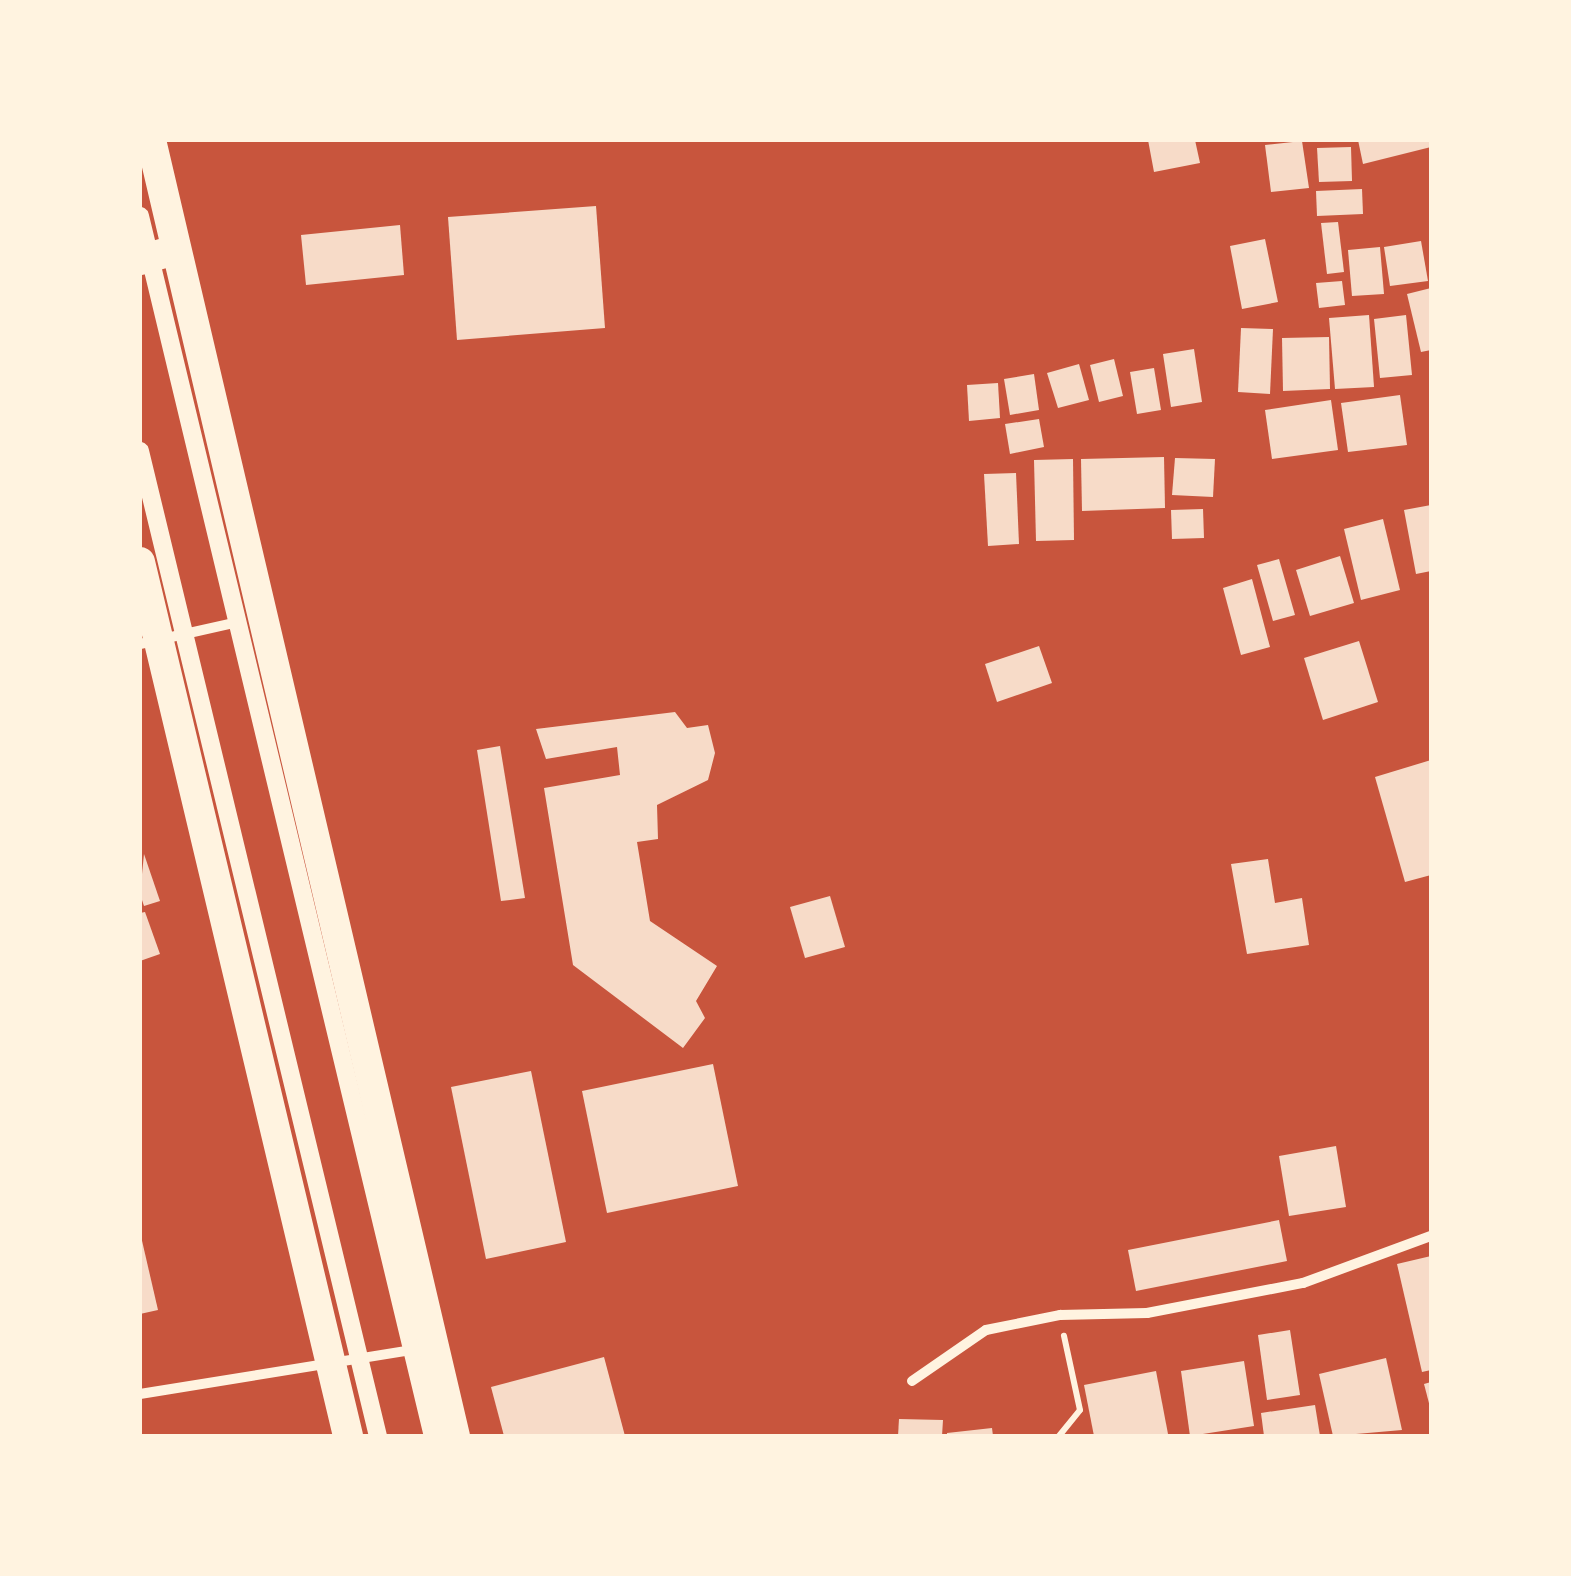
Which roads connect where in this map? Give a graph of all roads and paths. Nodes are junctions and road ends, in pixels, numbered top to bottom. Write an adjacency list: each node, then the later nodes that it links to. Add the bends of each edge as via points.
1 (151, 140): 3 (highway)
2 (141, 224): 7 (street)
3 (176, 250): 4 (highway); 19 (highway)
4 (140, 260)
5 (140, 451): 8 (street)
6 (140, 562): 16 (highway)
7 (238, 622): 8 (street); 12 (street)
8 (184, 635): 9 (street); 13 (street)
9 (140, 644)
10 (1431, 1236): 11 (street, via 1303,1284 1148,1313)
11 (1060, 1316): 14 (street, via 986,1330); 20 (path, via 1080,1410)
12 (412, 1350): 13 (street); 18 (street)
13 (359, 1360): 15 (street); 17 (street)
14 (912, 1381)
15 (140, 1394)
16 (348, 1436)
17 (378, 1436)
18 (432, 1436)
19 (455, 1436)
20 (1060, 1436)

